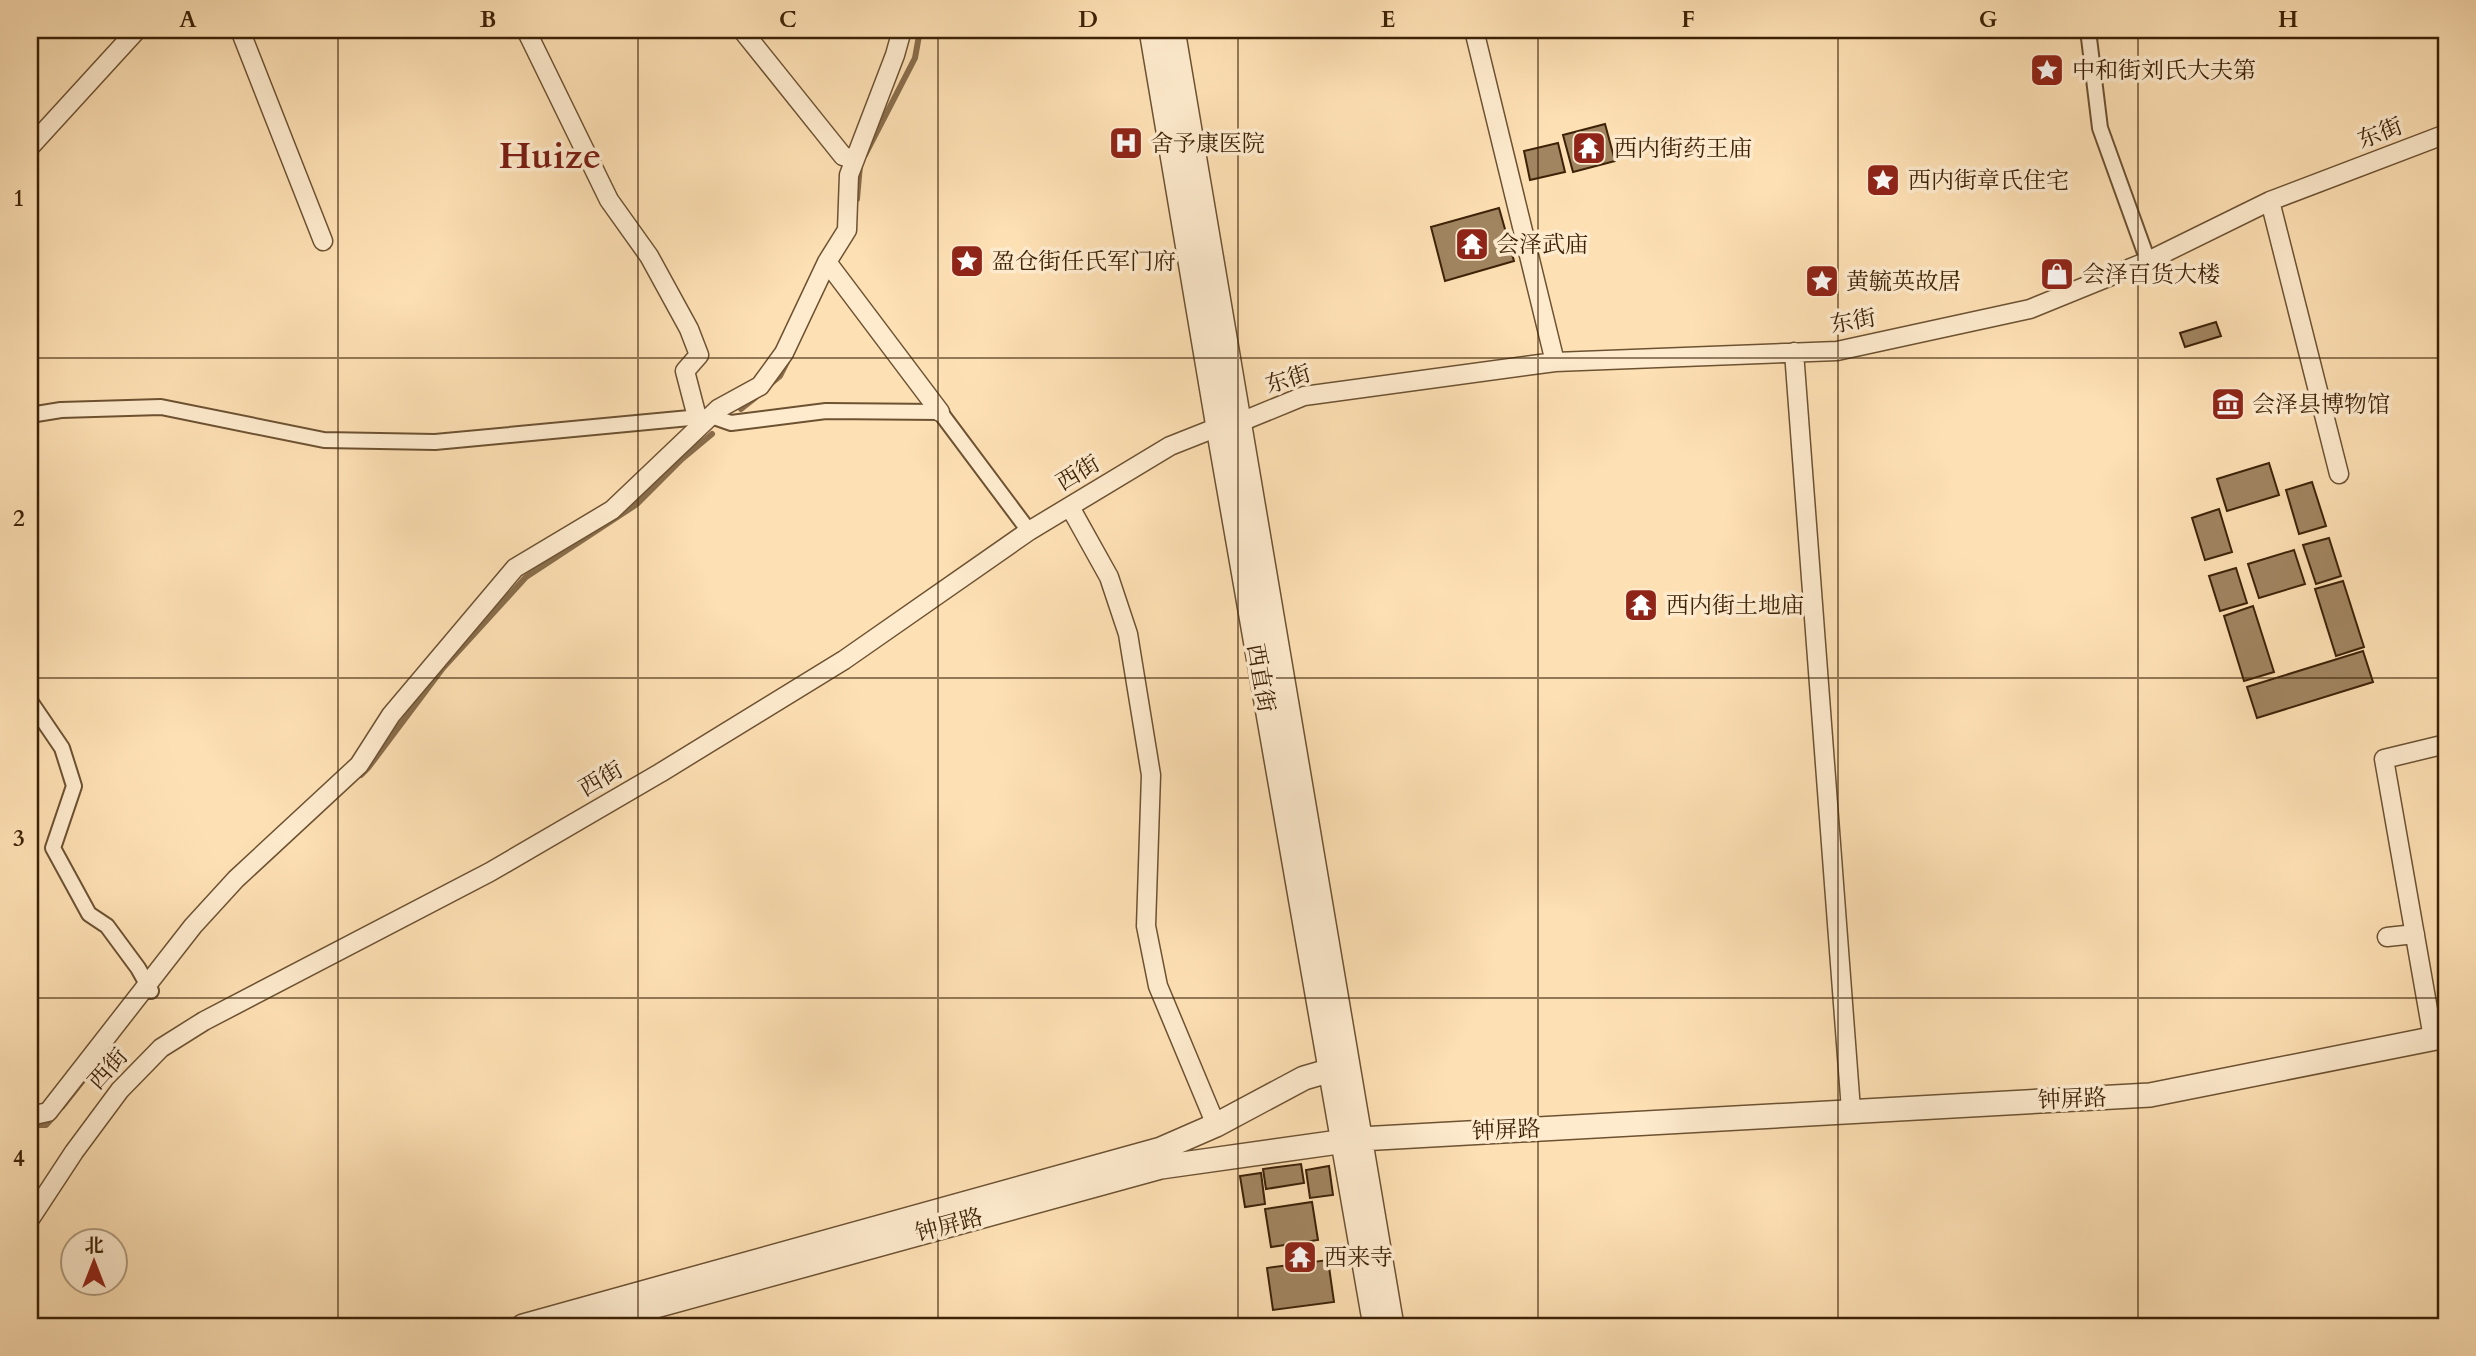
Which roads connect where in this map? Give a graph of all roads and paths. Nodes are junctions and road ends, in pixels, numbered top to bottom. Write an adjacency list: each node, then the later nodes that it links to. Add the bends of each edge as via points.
1 (137, 30): 11 (street)
2 (240, 30): 14 (street)
3 (526, 30): 21 (street, via 609,200 649,257 689,329 699,355 685,371)
4 (742, 30): 12 (street, via 844,156)
5 (902, 30): 12 (street)
6 (1151, 30): 22 (street, 西直街)
7 (1173, 30): 22 (street, 西直街)
8 (1475, 30): 18 (street)
9 (2088, 30): 15 (street, via 2100,128)
10 (2446, 134): 13 (street, 东街)
11 (30, 146)
12 (854, 159): 16 (street, via 847,230)
13 (2270, 201): 15 (street, 东街); 23 (street)
14 (323, 241)
15 (2148, 261): 17 (street, 东街, via 2030,309 1837,351)
16 (827, 262): 19 (street); 21 (street, via 784,353 760,386)
17 (1794, 352): 18 (street, 东街); 33 (street)
18 (1555, 362): 22 (street, 东街, via 1304,396)
19 (940, 412): 21 (street, via 826,411 731,423); 25 (street)
20 (30, 415): 21 (street, via 161,407 324,440 435,442)
21 (704, 417): 30 (street, via 612,510 515,568 391,715 359,765 236,879 192,926)
22 (1228, 425): 24 (street, 西街, via 1170,446); 32 (street, 西直街)
23 (2339, 474)
24 (1070, 507): 25 (street, 西街); 35 (street, via 1110,577 1128,634 1151,775 1146,926 1158,985)
25 (1029, 531): 37 (street, 西街, via 844,660 660,773 490,872 215,1015 161,1048 120,1090)
26 (30, 701): 30 (street, via 62,748 74,786 53,848 89,914 107,926)
27 (2446, 744): 28 (street, via 2384,759)
28 (2414, 934): 29 (street); 31 (street)
29 (2387, 937)
30 (149, 988): 34 (street, via 48,1112)
31 (2440, 1037): 33 (street, 钟屏路, via 2150,1095)
32 (1339, 1068): 35 (street, 钟屏路, via 1304,1078); 36 (street, 西直街)
33 (1851, 1110): 36 (street, 钟屏路)
34 (30, 1116)
35 (1216, 1125): 38 (street, 钟屏路, via 1161,1149)
36 (1351, 1140): 39 (street, 钟屏路, via 1161,1167); 40 (street, 西直街); 41 (street, 西直街)
37 (30, 1219)
38 (523, 1326)
39 (583, 1326)
40 (1375, 1326)
41 (1392, 1326)

